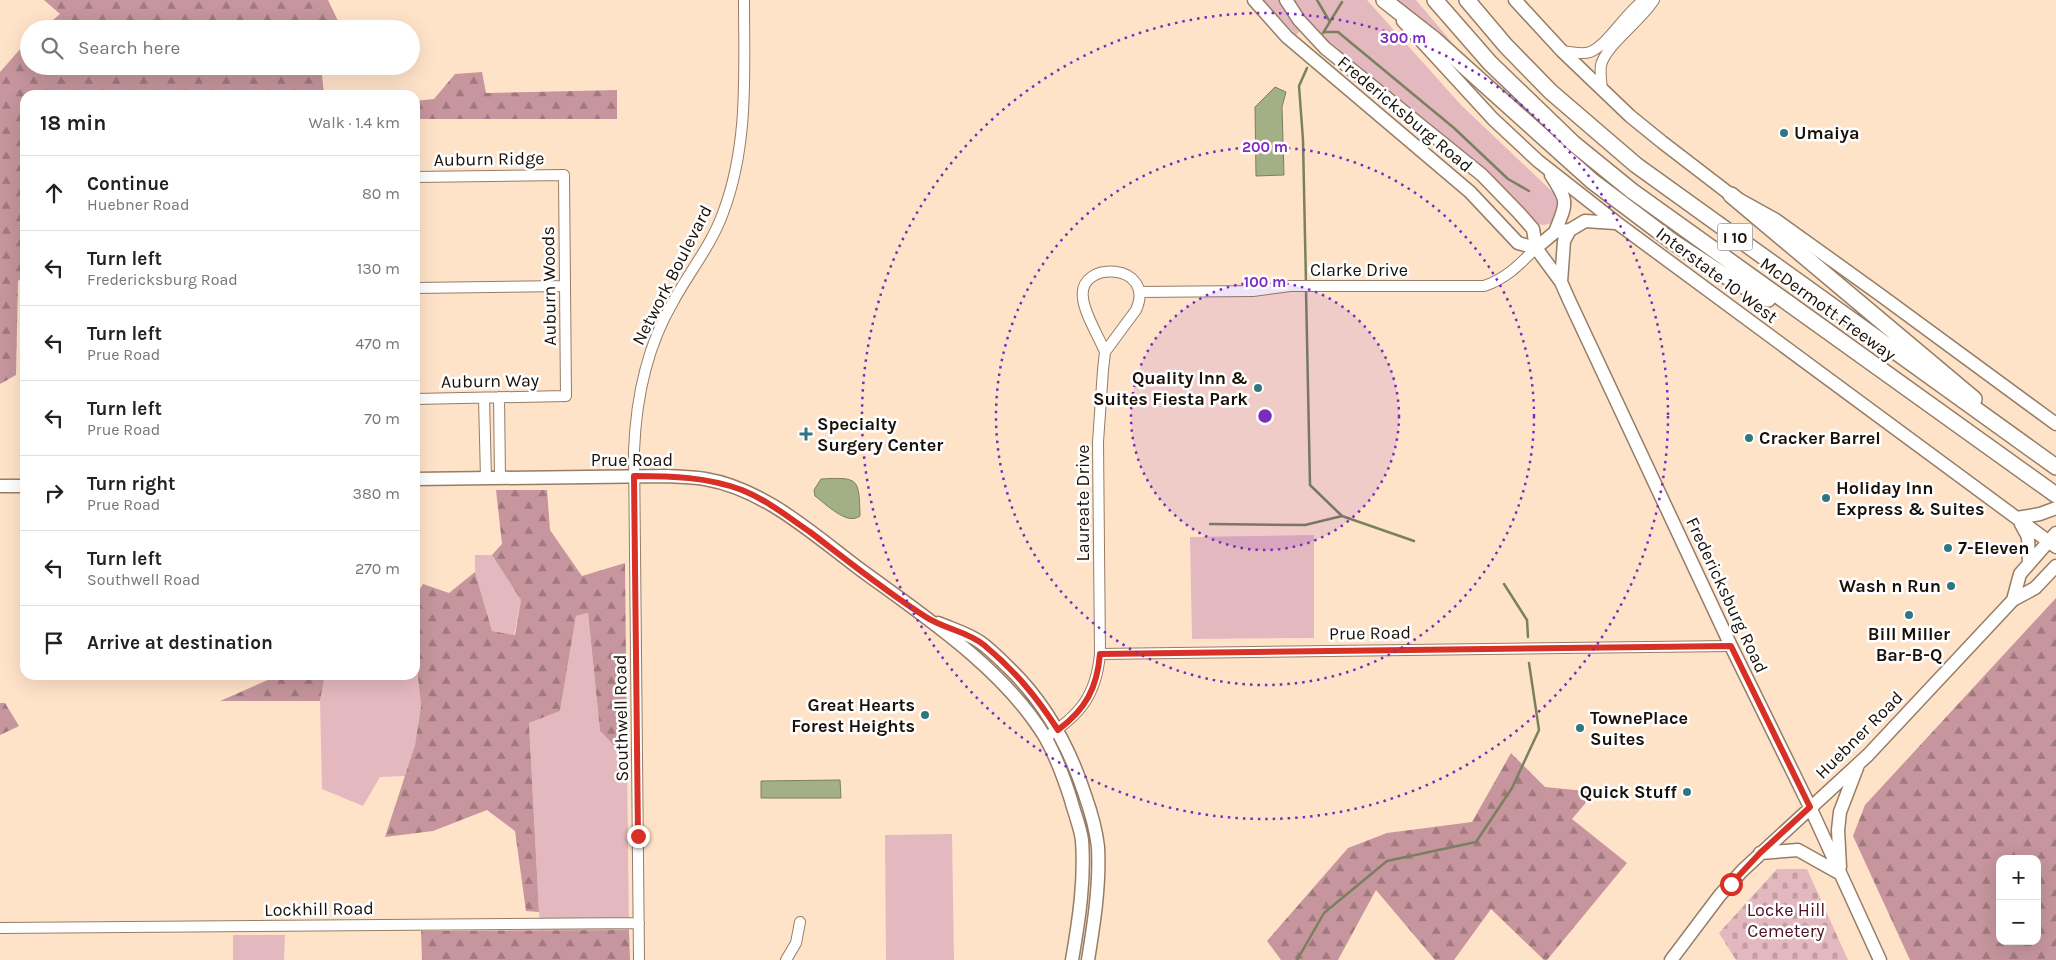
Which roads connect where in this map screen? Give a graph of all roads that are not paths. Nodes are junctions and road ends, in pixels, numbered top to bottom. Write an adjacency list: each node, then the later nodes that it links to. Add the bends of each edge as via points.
1 (744, 0): 35 (street, Network Boulevard, via 745,98 740,150 722,214 705,251 658,330 648,359 636,420)
2 (1254, 0): 19 (main road, Fredericksburg Road, via 1287,37 1470,192 1518,243)
3 (1286, 0): 19 (main road, Fredericksburg Road, via 1299,20 1325,48 1482,175 1533,229)
4 (1384, 0): 12 (main road, Interstate 10 West, via 1493,119); 24 (highway, via 1434,40 1592,181 1673,242 1722,274)
5 (1436, 0): 24 (highway, McDermott Freeway / I 10, via 1490,63 1573,143 1632,191)
6 (1467, 0): 33 (highway, McDermott Freeway / I 10, via 1506,46 1552,92 1636,165)
7 (1515, 0): 10 (main road)
8 (1644, 0): 10 (street, via 1591,52)
9 (1654, 0): 11 (street, via 1648,11 1608,51 1602,63)
10 (1562, 51): 11 (main road)
11 (1602, 89): 15 (main road, via 1662,142)
12 (1545, 167): 16 (main road, Interstate 10 West); 18 (main road, via 1564,195 1566,206)
13 (564, 175): 14 (street, Auburn Ridge); 21 (street, Auburn Woods)
14 (420, 176)
15 (1731, 194): 30 (main road, via 1776,220); 33 (highway, via 1953,380)
16 (1617, 223): 17 (main road, via 1585,222); 43 (main road, Interstate 10 West)
17 (1570, 230): 18 (main road); 20 (main road, via 1563,250)
18 (1555, 232): 19 (main road)
19 (1536, 248): 20 (main road, Fredericksburg Road); 23 (street, Clarke Drive, via 1507,276 1484,286 1298,286 1253,291)
20 (1561, 282): 51 (main road, Fredericksburg Road)
21 (565, 286): 22 (street); 26 (street, Auburn Woods)
22 (420, 288)
23 (1139, 292): 25 (street, via 1136,310); 25 (street, Laureate Drive, via 1131,277 1112,270 1101,272 1084,286 1085,309)
24 (1830, 333): 41 (highway, McDermott Freeway / I 10)
25 (1105, 352): 52 (street, Laureate Drive, via 1098,442)
26 (566, 396): 28 (street, Auburn Way)
27 (484, 398): 28 (street, Auburn Way); 29 (street, Auburn Way); 31 (street)
28 (499, 398): 32 (street)
29 (420, 399)
30 (2056, 424)
31 (485, 432): 32 (street); 37 (street)
32 (499, 432): 36 (street)
33 (2027, 447): 34 (highway, McDermott Freeway / I 10)
34 (2056, 467)
35 (634, 476): 36 (main road, Prue Road); 50 (main road, Prue Road, via 706,479 745,491 781,511); 62 (street, Southwell Road)
36 (500, 478): 37 (main road, Prue Road)
37 (486, 479): 38 (main road, Prue Road)
38 (420, 480)
39 (0, 486): 40 (main road)
40 (20, 486)
41 (2056, 495)
42 (2056, 508): 43 (main road)
43 (2017, 518): 44 (main road, Interstate 10 West); 45 (main road, via 2028,537)
44 (2054, 541): 45 (main road, Huebner Road)
45 (2029, 564): 49 (main road, Huebner Road, via 2020,574)
46 (2056, 566): 48 (main road, Huebner Road)
47 (2056, 577): 48 (main road)
48 (2041, 582): 49 (main road, Huebner Road)
49 (2012, 600): 55 (main road, Huebner Road)
50 (927, 618): 53 (main road, Prue Road, via 982,643 1033,693); 54 (main road, Prue Road, via 1000,680)
51 (1731, 646): 52 (street, Prue Road); 56 (main road, Fredericksburg Road)
52 (1100, 654): 53 (street, via 1096,682 1090,695 1070,721)
53 (1058, 730): 54 (street); 60 (main road, Prue Road, via 1079,775 1093,818 1098,846)
54 (1045, 738): 57 (main road, Prue Road, via 1066,785)
55 (1859, 763): 56 (main road, Huebner Road); 59 (main road, via 1840,812)
56 (1810, 807): 58 (main road, Huebner Road); 59 (main road, Fredericksburg Road)
57 (1082, 838): 60 (main road, via 1089,850); 66 (main road, via 1083,882)
58 (1760, 853): 59 (main road, via 1798,850); 69 (main road, Huebner Road, via 1720,895)
59 (1840, 873): 70 (main road, Fredericksburg Road)
60 (1096, 900): 67 (main road, via 1091,908); 68 (main road)
61 (800, 922): 65 (street, via 796,943)
62 (639, 923): 63 (street, Lockhill Road); 64 (street, Southwell Road)
63 (0, 928)
64 (639, 960)
65 (786, 960)
66 (1072, 960)
67 (1081, 960)
68 (1088, 960)
69 (1671, 960)
70 (1880, 960)

